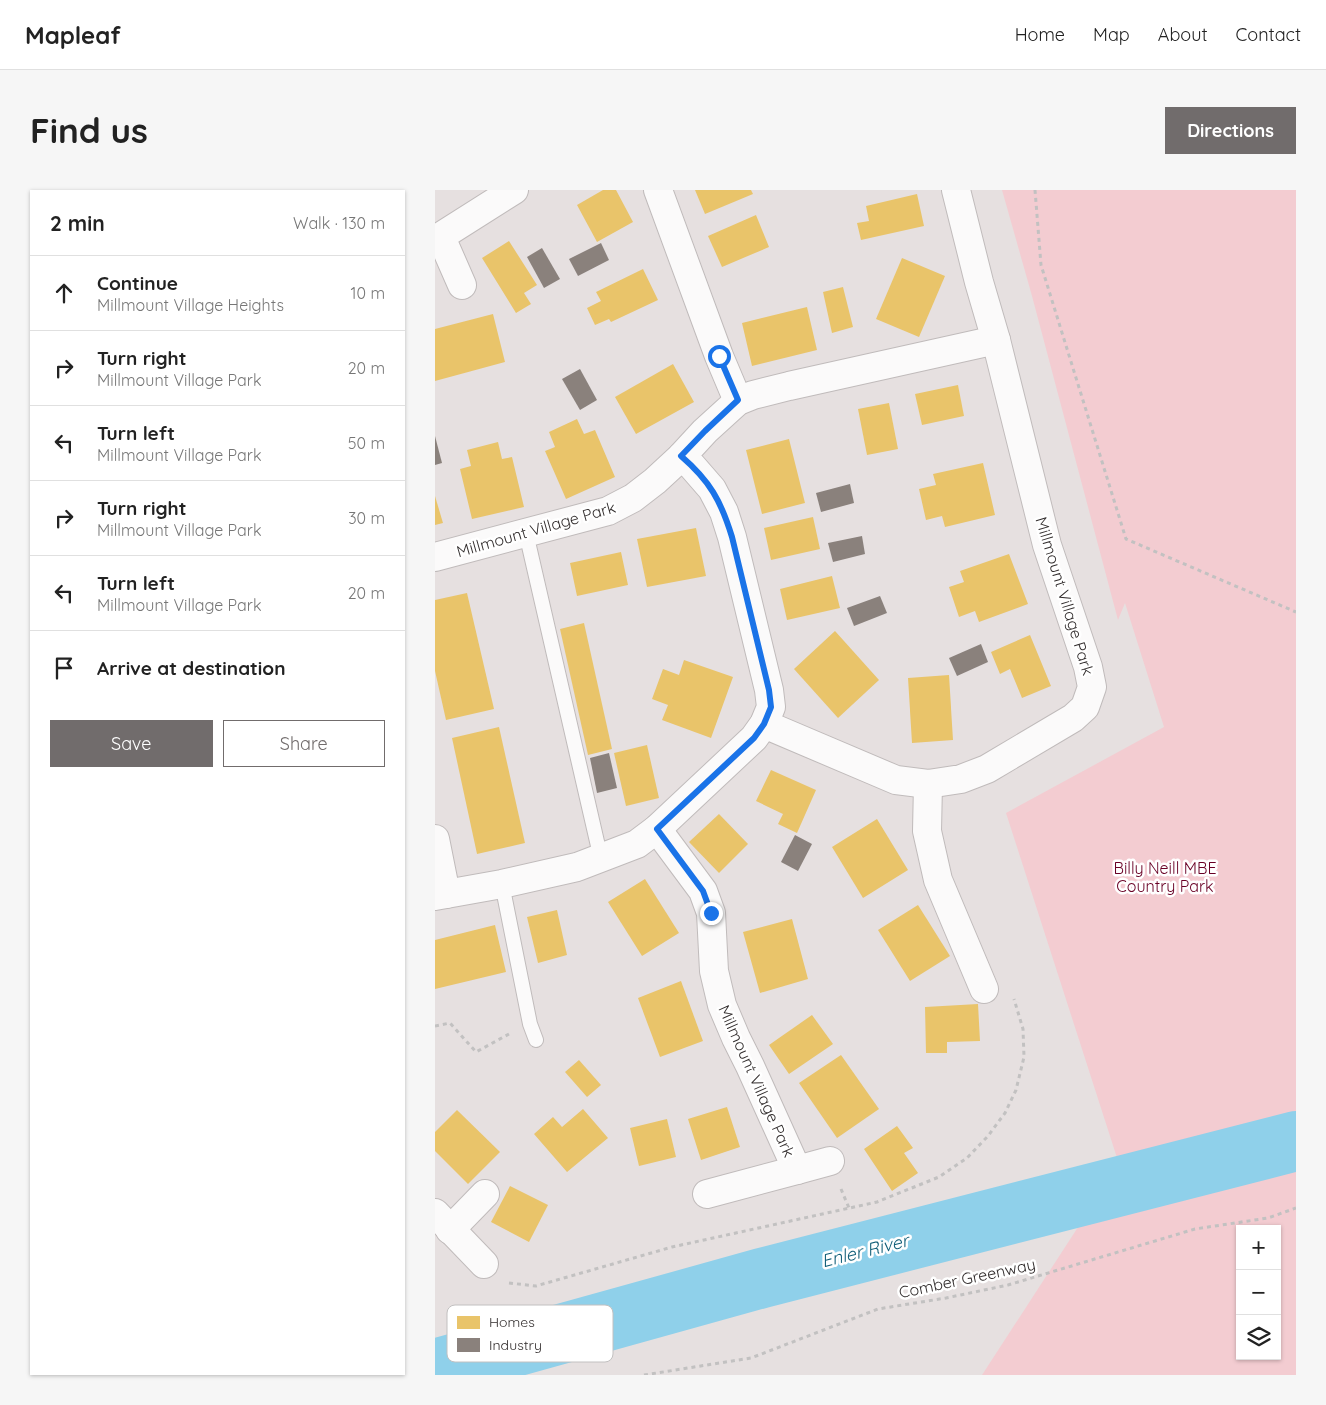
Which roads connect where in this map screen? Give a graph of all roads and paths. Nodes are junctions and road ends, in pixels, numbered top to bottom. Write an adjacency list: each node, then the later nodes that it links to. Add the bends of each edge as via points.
1 (514, 190): 5 (street)
2 (658, 190): 8 (street)
3 (956, 190): 7 (street, Millmount Village Park)
4 (1035, 190): 12 (path, via 1041,265 1126,539)
5 (438, 239): 6 (street)
6 (461, 285)
7 (997, 340): 8 (street, Millmount Village Park); 14 (street, Millmount Village Park, via 1047,545 1092,687 1085,707 1073,718 987,769 961,779)
8 (738, 400): 9 (street, Millmount Village Park)
9 (681, 456): 10 (street, Millmount Village Park, via 633,498 608,511); 13 (street, via 712,489 732,537 769,690 771,707)
10 (526, 534): 11 (street, Millmount Village Park); 17 (lane)
11 (435, 558)
12 (1296, 612)
13 (764, 724): 14 (street, Millmount Village Park, via 896,780); 15 (street, via 754,738)
14 (927, 784): 20 (street, via 927,830 938,880)
15 (657, 829): 17 (street, via 637,844); 25 (street, Millmount Village Park, via 703,891 711,913 714,971 722,1005)
16 (435, 839): 19 (street)
17 (601, 858): 18 (street, via 577,867)
18 (502, 884): 19 (street); 21 (lane)
19 (441, 895)
20 (984, 989)
21 (530, 1024): 22 (path, via 476,1052 450,1023); 23 (lane)
22 (435, 1026)
23 (536, 1040)
24 (830, 1161): 25 (street, Millmount Village Park)
25 (797, 1170): 27 (street, Millmount Village Park)
26 (485, 1194): 29 (street)
27 (707, 1194)
28 (1296, 1208): 31 (path, Comber Greenway, via 1267,1218 1195,1229 1008,1285 878,1309 751,1358)
29 (443, 1222): 30 (street)
30 (484, 1264)
31 (644, 1375)

